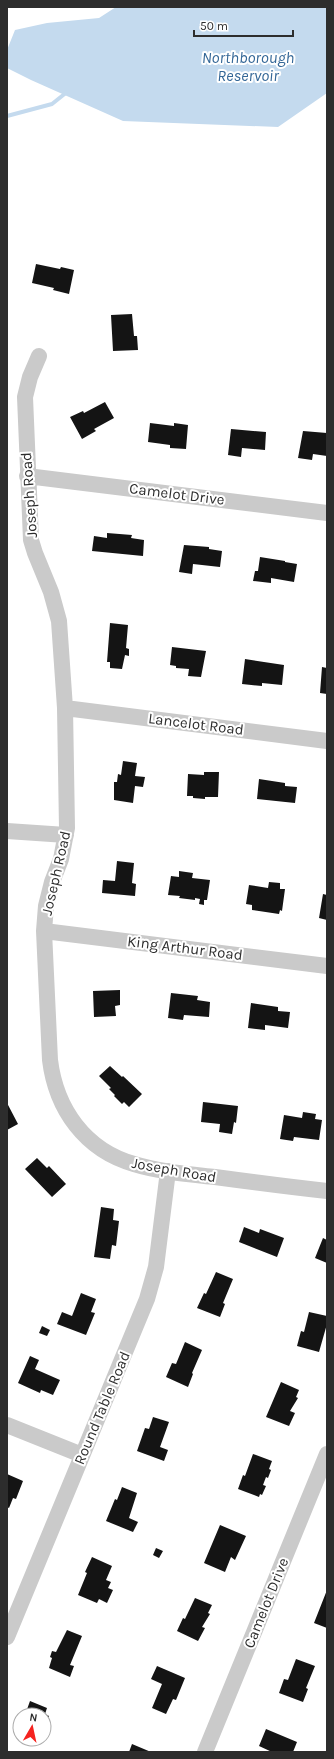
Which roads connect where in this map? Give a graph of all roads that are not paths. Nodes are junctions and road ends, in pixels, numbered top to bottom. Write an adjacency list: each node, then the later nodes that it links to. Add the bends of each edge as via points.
1 (39, 356): 2 (street, Joseph Road, via 25,397)
2 (27, 476): 3 (street, Camelot Drive); 4 (street, Joseph Road, via 31,540 59,621)
3 (327, 513)
4 (65, 708): 5 (street, Lancelot Road); 7 (street, Joseph Road, via 68,806)
5 (327, 741)
6 (7, 831): 7 (street)
7 (66, 835): 8 (street, Joseph Road, via 46,906)
8 (44, 930): 9 (street, King Arthur Road); 10 (street, Joseph Road, via 50,1065 65,1111 78,1128 113,1156 134,1164)
9 (327, 966)
10 (168, 1171): 11 (street, Joseph Road); 14 (street, Round Table Road, via 152,1283)
11 (327, 1191)
12 (7, 1425): 14 (street)
13 (327, 1454): 16 (street, Camelot Drive)
14 (82, 1456): 15 (street, Round Table Road)
15 (9, 1627)
16 (205, 1752)

